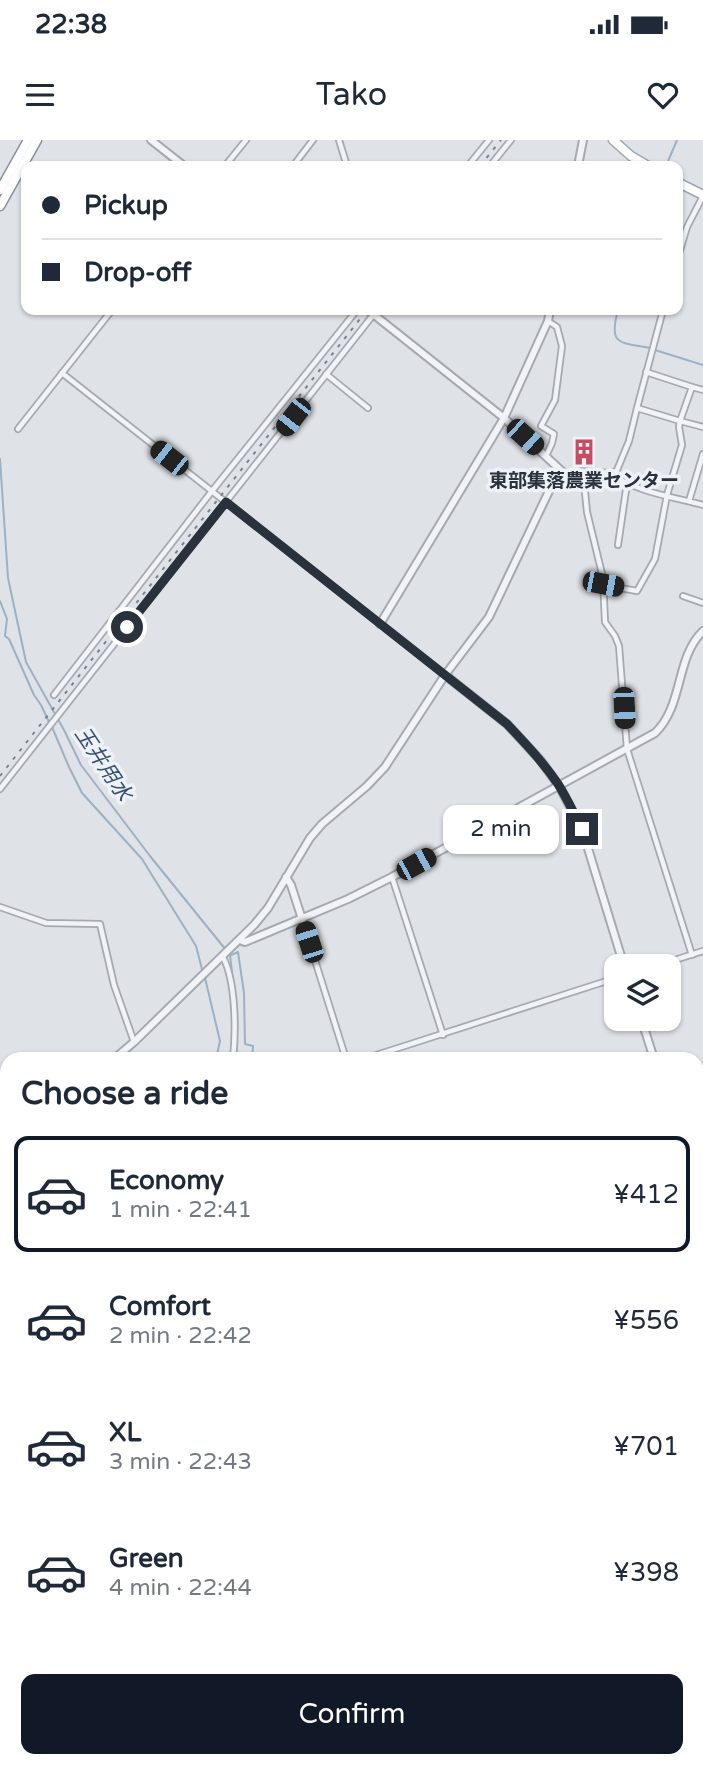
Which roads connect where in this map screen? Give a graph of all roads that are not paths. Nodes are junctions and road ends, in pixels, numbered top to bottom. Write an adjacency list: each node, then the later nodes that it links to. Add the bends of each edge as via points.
1 (28, 140): 22 (main road)
2 (37, 140): 11 (main road)
3 (151, 140): 12 (street)
4 (246, 140): 13 (street)
5 (313, 140): 14 (street)
6 (339, 140): 15 (street)
7 (489, 140): 16 (street)
8 (511, 140): 17 (street)
9 (583, 140): 18 (street)
10 (612, 140): 19 (main road)
11 (25, 161)
12 (178, 161)
13 (229, 161)
14 (297, 161)
15 (345, 161)
16 (472, 161)
17 (494, 161)
18 (579, 161)
19 (640, 161)
20 (21, 169): 24 (main road)
21 (683, 185): 23 (main road)
22 (0, 190)
23 (703, 195): 25 (street)
24 (0, 206)
25 (683, 240)
26 (108, 315): 34 (street)
27 (353, 315): 50 (street)
28 (370, 315): 35 (street)
29 (378, 315): 40 (street)
30 (549, 315): 32 (street)
31 (662, 315): 33 (street)
32 (548, 321): 40 (street); 45 (street, via 557,327 562,346 555,400 541,426 554,434)
33 (646, 372): 36 (street); 39 (street)
34 (62, 373): 43 (street); 50 (street)
35 (326, 374): 38 (street); 53 (street)
36 (692, 387): 37 (street); 41 (street)
37 (703, 390)
38 (368, 408)
39 (637, 408): 41 (street); 47 (street, via 629,441)
40 (505, 418): 45 (street); 59 (street)
41 (680, 421): 42 (street); 51 (street, via 682,445)
42 (703, 427)
43 (18, 429)
44 (703, 454): 52 (street)
45 (546, 456): 48 (street)
46 (583, 472): 47 (street); 48 (street); 56 (street)
47 (611, 474): 49 (street)
48 (566, 475): 61 (street, via 550,489 489,617)
49 (626, 483): 51 (street); 55 (street)
50 (212, 491): 53 (street); 62 (street)
51 (667, 495): 52 (street); 56 (street, via 655,559 637,591)
52 (689, 501): 54 (street)
53 (226, 502): 59 (street); 65 (street)
54 (703, 505)
55 (618, 545)
56 (603, 584): 63 (street, via 605,622 619,646)
57 (683, 596): 58 (street)
58 (703, 603)
59 (380, 624): 61 (street)
60 (703, 631): 63 (street, via 689,648 667,718 655,733)
61 (445, 675): 64 (street, via 507,724); 66 (street, via 385,768 322,824)
62 (54, 695)
63 (627, 749): 64 (street); 73 (street)
64 (559, 786): 67 (street); 72 (street, via 582,829)
65 (0, 789)
66 (286, 877): 69 (street); 70 (street, via 268,908)
67 (393, 877): 69 (street); 78 (street)
68 (0, 907): 79 (street, via 46,923 100,924)
69 (302, 919): 70 (street); 82 (street)
70 (240, 940): 74 (street)
71 (703, 951): 73 (street)
72 (620, 954)
73 (692, 955): 75 (street)
74 (224, 956): 79 (street); 81 (street, via 233,990)
75 (681, 958)
76 (604, 982): 78 (street)
77 (645, 1031): 84 (street)
78 (443, 1035): 83 (street)
79 (134, 1042): 80 (street)
80 (122, 1052)
81 (234, 1052)
82 (344, 1052)
83 (387, 1052)
84 (652, 1052)

